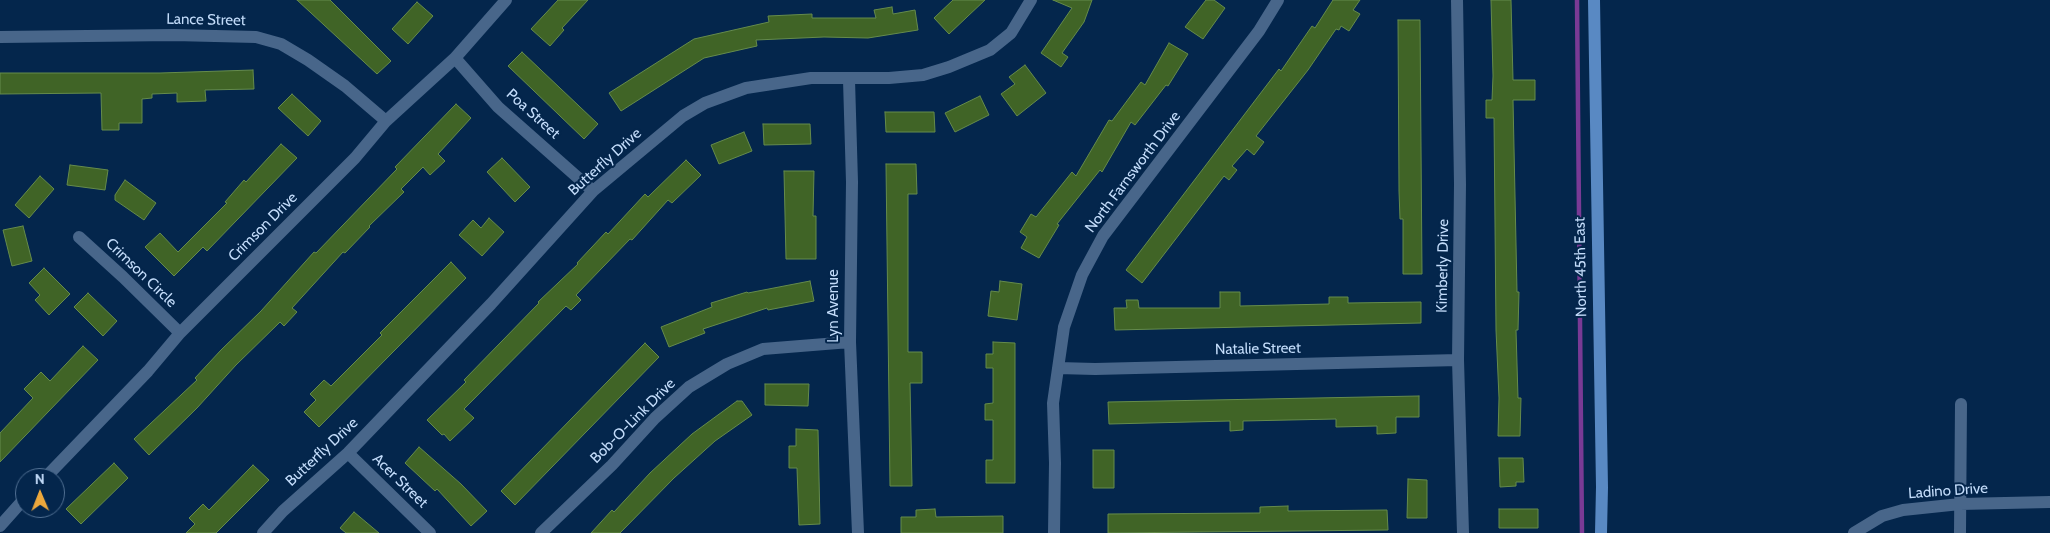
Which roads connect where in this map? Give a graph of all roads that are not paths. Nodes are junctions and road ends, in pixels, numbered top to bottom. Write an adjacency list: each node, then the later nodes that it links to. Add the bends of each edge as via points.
1 (506, 0): 7 (street, Crimson Drive)
2 (1030, 0): 8 (street, Butterfly Drive, via 1011,33 990,50 923,75)
3 (1278, 0): 15 (street, North Farnsworth Drive, via 1259,31 1103,236 1082,275 1064,327)
4 (1457, 0): 14 (street, Kimberly Drive)
5 (1594, 0): 29 (main road, North 45th East)
6 (0, 37): 9 (street, Lance Street, via 256,37 281,44 308,60)
7 (455, 58): 9 (street, Crimson Drive); 10 (street, Poa Street, via 498,106)
8 (849, 80): 10 (street, Butterfly Drive, via 811,78 746,88 705,103 683,116); 13 (street, Lyn Avenue, via 852,182)
9 (386, 121): 12 (street, Crimson Drive, via 355,158)
10 (593, 191): 17 (street, Butterfly Drive, via 491,304)
11 (79, 237): 12 (street, Crimson Circle)
12 (180, 333): 18 (street, Crimson Drive)
13 (850, 342): 25 (street, Bob-O-Link Drive, via 764,348 727,364 689,387); 26 (street, Lyn Avenue)
14 (1458, 360): 15 (street, Natalie Street); 28 (street, Kimberly Drive)
15 (1058, 368): 27 (street, North Farnsworth Drive, via 1054,403)
16 (1961, 404): 20 (street)
17 (348, 453): 23 (street, Butterfly Drive); 24 (street, Acer Street)
18 (55, 468)
19 (2050, 502): 20 (street, Ladino Drive)
20 (1960, 504): 30 (street, Ladino Drive, via 1903,510 1882,516); 31 (street)
21 (15, 509): 22 (street)
22 (0, 526)
23 (263, 533)
24 (430, 533)
25 (541, 533)
26 (858, 533)
27 (1054, 533)
28 (1463, 533)
29 (1602, 533)
30 (1854, 533)
31 (1960, 533)

